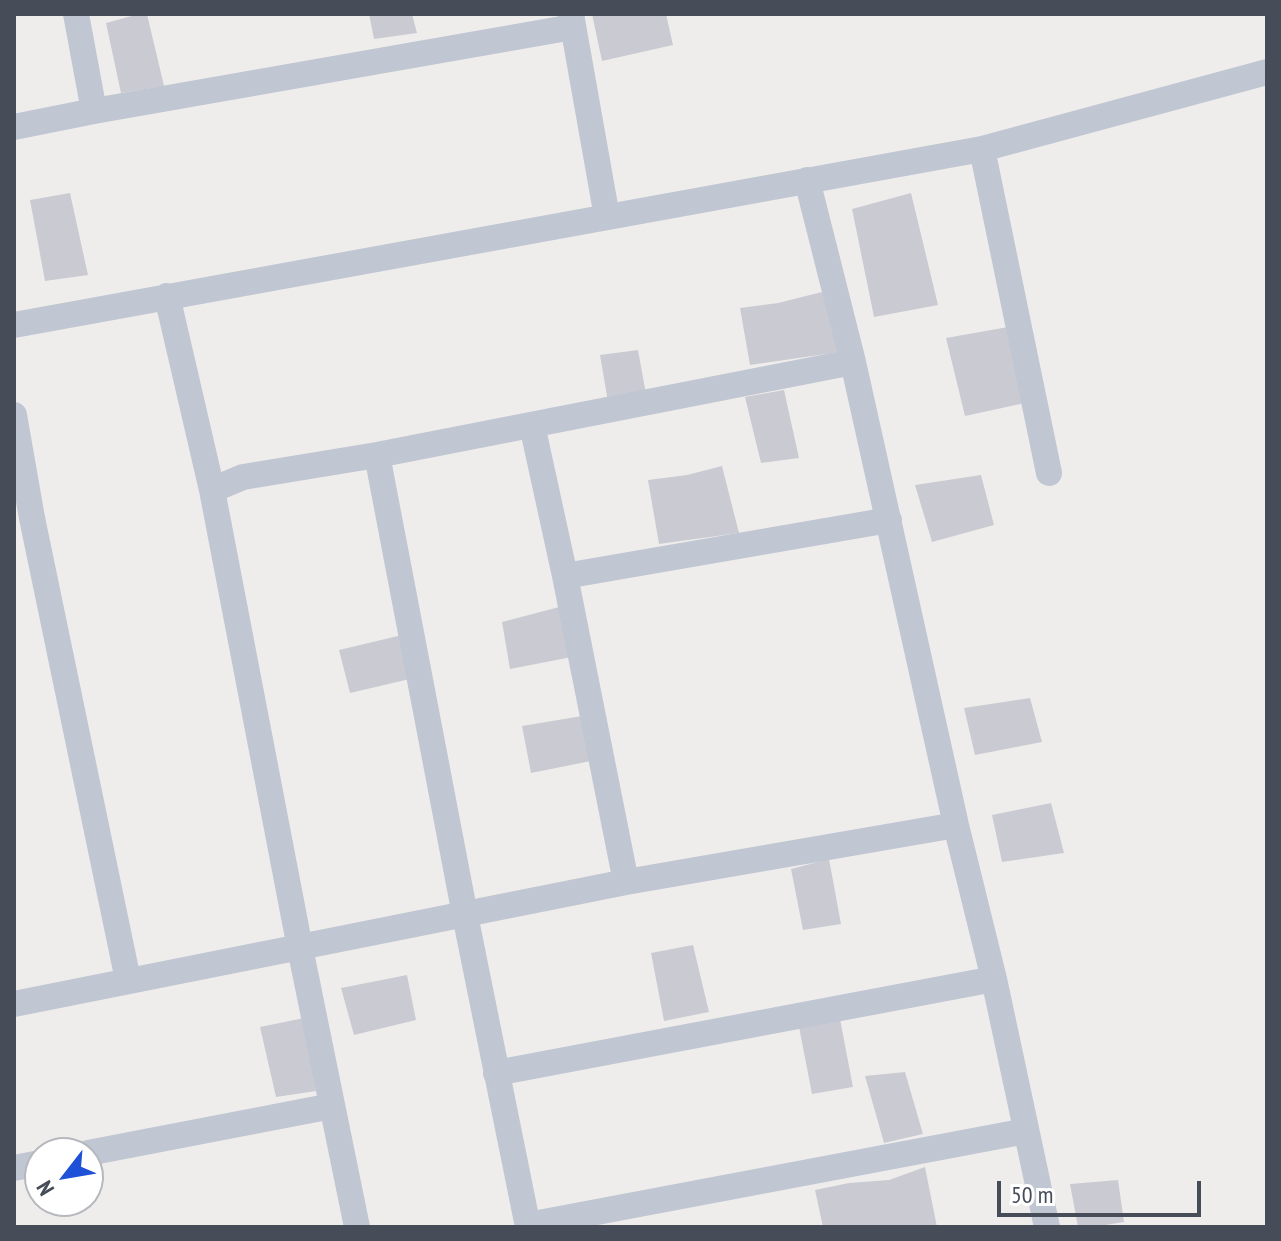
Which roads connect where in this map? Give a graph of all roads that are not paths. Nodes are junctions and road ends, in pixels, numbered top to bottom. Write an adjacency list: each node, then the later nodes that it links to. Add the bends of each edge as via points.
1 (76, 14): 4 (street)
2 (572, 21): 4 (street); 8 (street)
3 (1267, 72): 6 (street)
4 (94, 111): 5 (street)
5 (14, 127)
6 (982, 149): 7 (street); 15 (street)
7 (807, 180): 8 (street); 11 (street)
8 (607, 217): 9 (street)
9 (167, 296): 10 (street); 16 (street)
10 (14, 325)
11 (853, 362): 13 (street); 18 (street)
12 (14, 415): 17 (street)
13 (532, 425): 14 (street); 19 (street)
14 (377, 455): 16 (street, via 243,477); 22 (street)
15 (1049, 473)
16 (212, 490): 23 (street)
17 (23, 520): 25 (street)
18 (889, 520): 19 (street); 20 (street)
19 (565, 576): 21 (street)
20 (956, 825): 21 (street); 24 (street)
21 (626, 882): 22 (street)
22 (465, 915): 23 (street); 27 (street)
23 (300, 948): 25 (street); 28 (street)
24 (994, 979): 27 (street); 29 (street)
25 (128, 980): 26 (street)
26 (14, 1004)
27 (496, 1073): 31 (street)
28 (332, 1106): 30 (street); 32 (street)
29 (1026, 1131): 31 (street); 33 (street)
30 (104, 1150)
31 (528, 1226)
32 (357, 1227)
33 (1047, 1227)

